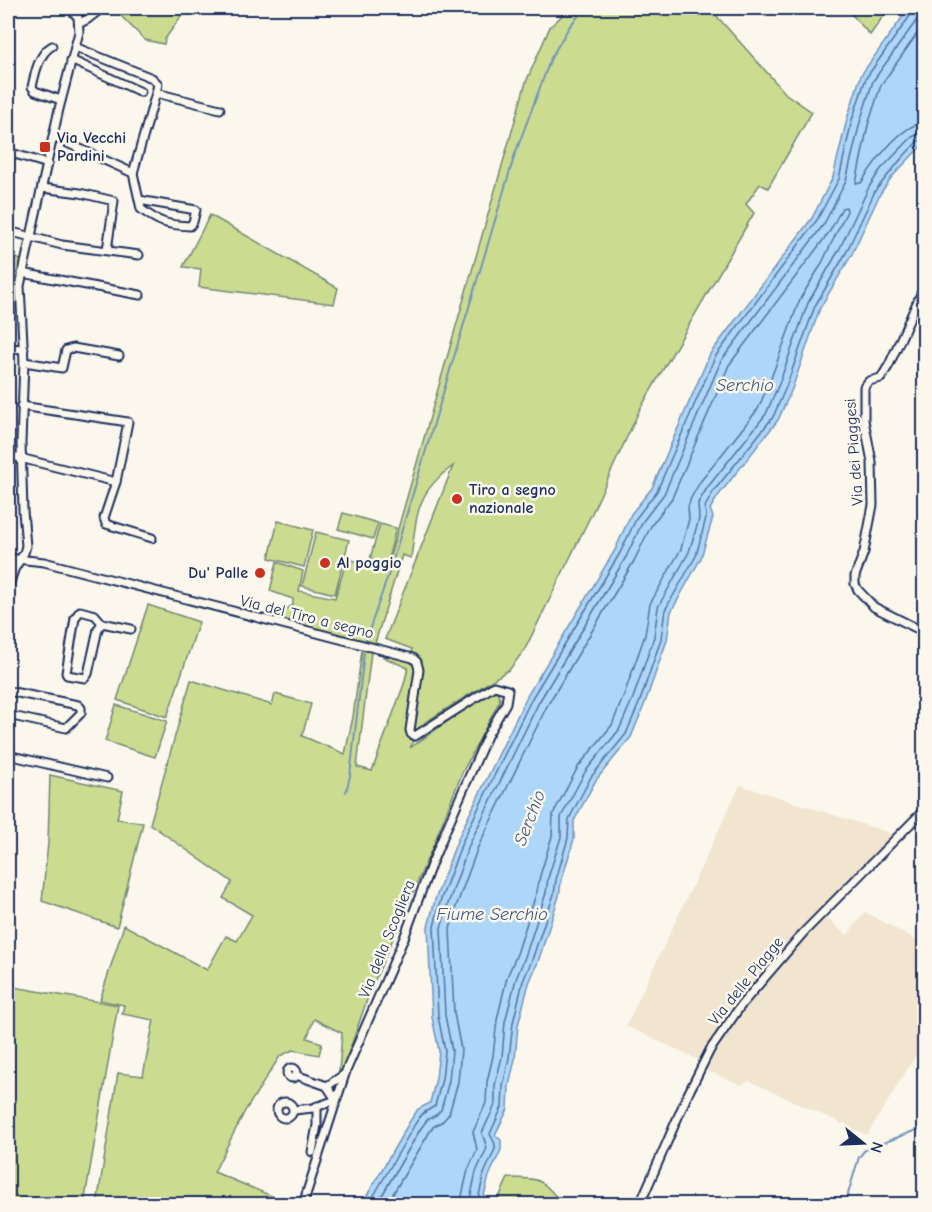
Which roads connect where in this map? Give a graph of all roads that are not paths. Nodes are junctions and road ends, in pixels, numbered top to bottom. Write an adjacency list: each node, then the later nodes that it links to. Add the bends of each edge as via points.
1 (62, 8): 3 (street, via 71,10)
2 (102, 8): 3 (street)
3 (80, 22): 5 (street)
4 (52, 46): 9 (street, via 42,56 32,87)
5 (75, 47): 6 (street); 8 (street, via 152,78 158,84)
6 (70, 60): 7 (street); 9 (street)
7 (141, 92)
8 (156, 93): 10 (street); 14 (street)
9 (61, 100): 11 (street)
10 (220, 109)
11 (54, 137): 13 (street); 14 (street)
12 (8, 152): 13 (street)
13 (48, 164): 15 (street)
14 (133, 173): 16 (street)
15 (42, 188): 18 (street); 19 (street, via 114,201)
16 (140, 200): 16 (street, via 141,209 156,221 190,226 193,222 196,210)
17 (8, 231): 18 (street)
18 (30, 238): 19 (street); 21 (street)
19 (107, 250): 20 (street)
20 (139, 255)
21 (22, 273): 23 (street); 25 (street)
22 (924, 287): 38 (street, Via dei Piaggesi, via 889,365 881,378 864,387 873,505 855,576 858,590 874,608)
23 (140, 295)
24 (8, 348): 25 (street)
25 (24, 349): 27 (street)
26 (119, 356): 27 (street, via 73,348 66,350 62,368)
27 (24, 362): 28 (street)
28 (21, 406): 30 (street); 31 (street, via 128,422)
29 (8, 455): 30 (street)
30 (21, 458): 31 (street); 34 (street, via 26,546)
31 (116, 482): 32 (street, via 104,518 106,524)
32 (152, 538)
33 (8, 558): 34 (street, Via del Tiro a segno)
34 (21, 558): 35 (street); 39 (street, Via del Tiro a segno, via 413,658 419,670 410,730 415,736 494,686)
35 (8, 589)
36 (102, 623): 36 (street, via 95,615 78,613 67,675 85,678 88,674); 37 (street)
37 (131, 629)
38 (924, 632)
39 (508, 690): 45 (street, Via della Scogliera, via 506,703 461,794)
40 (8, 691): 41 (street, via 81,708 66,728)
41 (8, 715)
42 (8, 755): 43 (street)
43 (107, 778)
44 (924, 810): 54 (street, Via delle Piagge, via 804,932 742,1004 710,1050)
45 (345, 1074): 47 (street); 48 (street, Via della Scogliera)
46 (296, 1076): 47 (street)
47 (329, 1089): 48 (street); 49 (street)
48 (336, 1100): 49 (street); 53 (street, Via della Scogliera)
49 (327, 1103): 50 (street)
50 (318, 1106): 51 (street); 52 (street)
51 (294, 1110)
52 (312, 1152)
53 (303, 1204)
54 (640, 1204)

